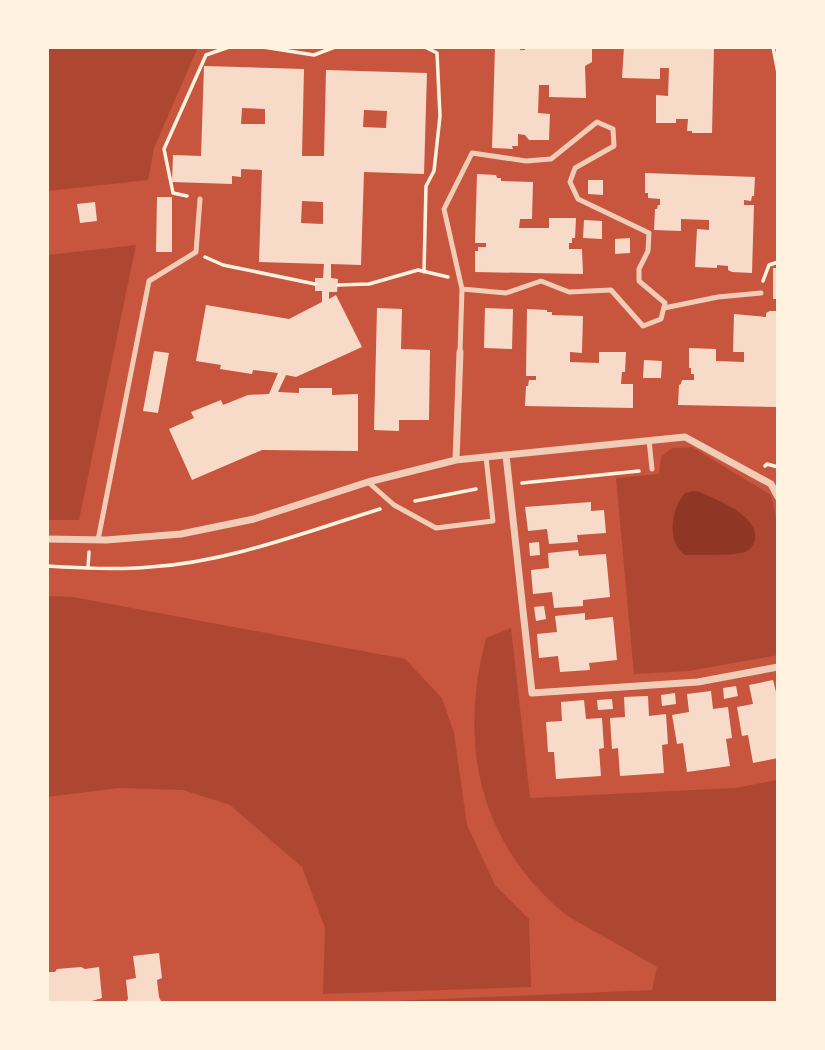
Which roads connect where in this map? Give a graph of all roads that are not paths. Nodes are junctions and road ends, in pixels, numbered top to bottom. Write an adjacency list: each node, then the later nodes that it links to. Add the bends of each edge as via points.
1 (200, 198): 14 (lane, via 196,252 149,281)
2 (463, 289): 4 (lane, via 506,293 541,281 569,292 611,290 643,327 661,319); 4 (lane, via 444,209 472,153 526,161 551,159 597,122 613,130 614,146 575,168 570,183 578,199 649,233 639,281); 5 (lane)
3 (761, 293): 4 (lane)
4 (664, 308)
5 (460, 352): 9 (street)
6 (649, 440): 7 (street); 10 (lane); 12 (street, via 685,437 771,484)
7 (506, 455): 8 (street); 15 (street, via 532,693 698,682)
8 (486, 457): 9 (street); 11 (lane, via 493,521 436,528 394,505)
9 (456, 460): 11 (street)
10 (652, 469)
11 (368, 482): 14 (street, via 254,519 181,534)
12 (777, 493)
13 (47, 538): 14 (street)
14 (98, 540)
15 (778, 667)

